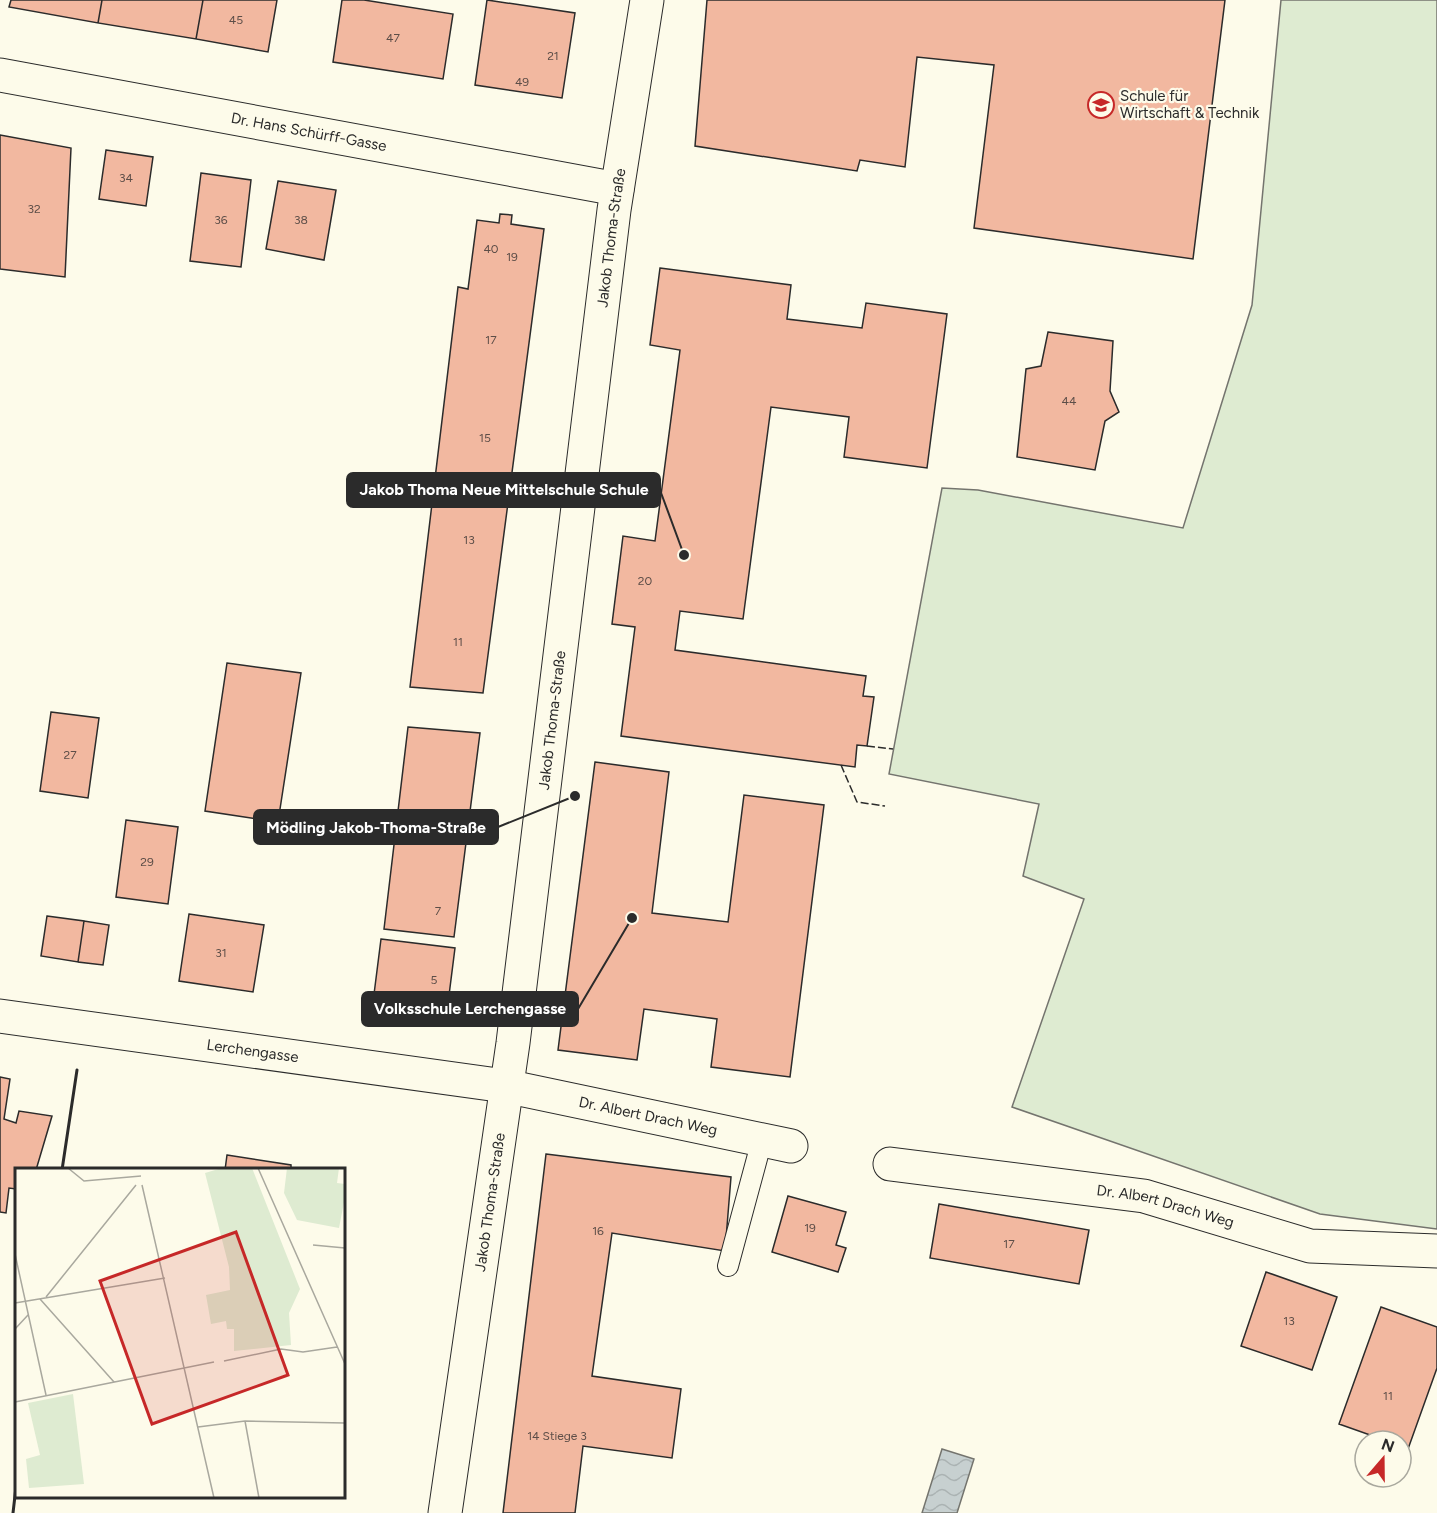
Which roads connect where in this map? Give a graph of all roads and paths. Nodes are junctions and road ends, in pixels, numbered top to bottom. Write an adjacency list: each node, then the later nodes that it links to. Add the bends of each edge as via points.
1 (647, 0): 3 (street, Jakob Thoma-Straße)
2 (0, 75): 3 (street, Dr. Hans Schürff-Gasse)
3 (617, 189): 5 (street, Jakob Thoma-Straße)
4 (0, 1016): 5 (street, Lerchengasse)
5 (505, 1086): 6 (street, Dr. Albert Drach Weg); 10 (street, Jakob Thoma-Straße)
6 (776, 1143): 9 (lane)
7 (890, 1164): 8 (street, Dr. Albert Drach Weg, via 1144,1196 1310,1246)
8 (1437, 1251)
9 (728, 1266)
10 (445, 1513)

